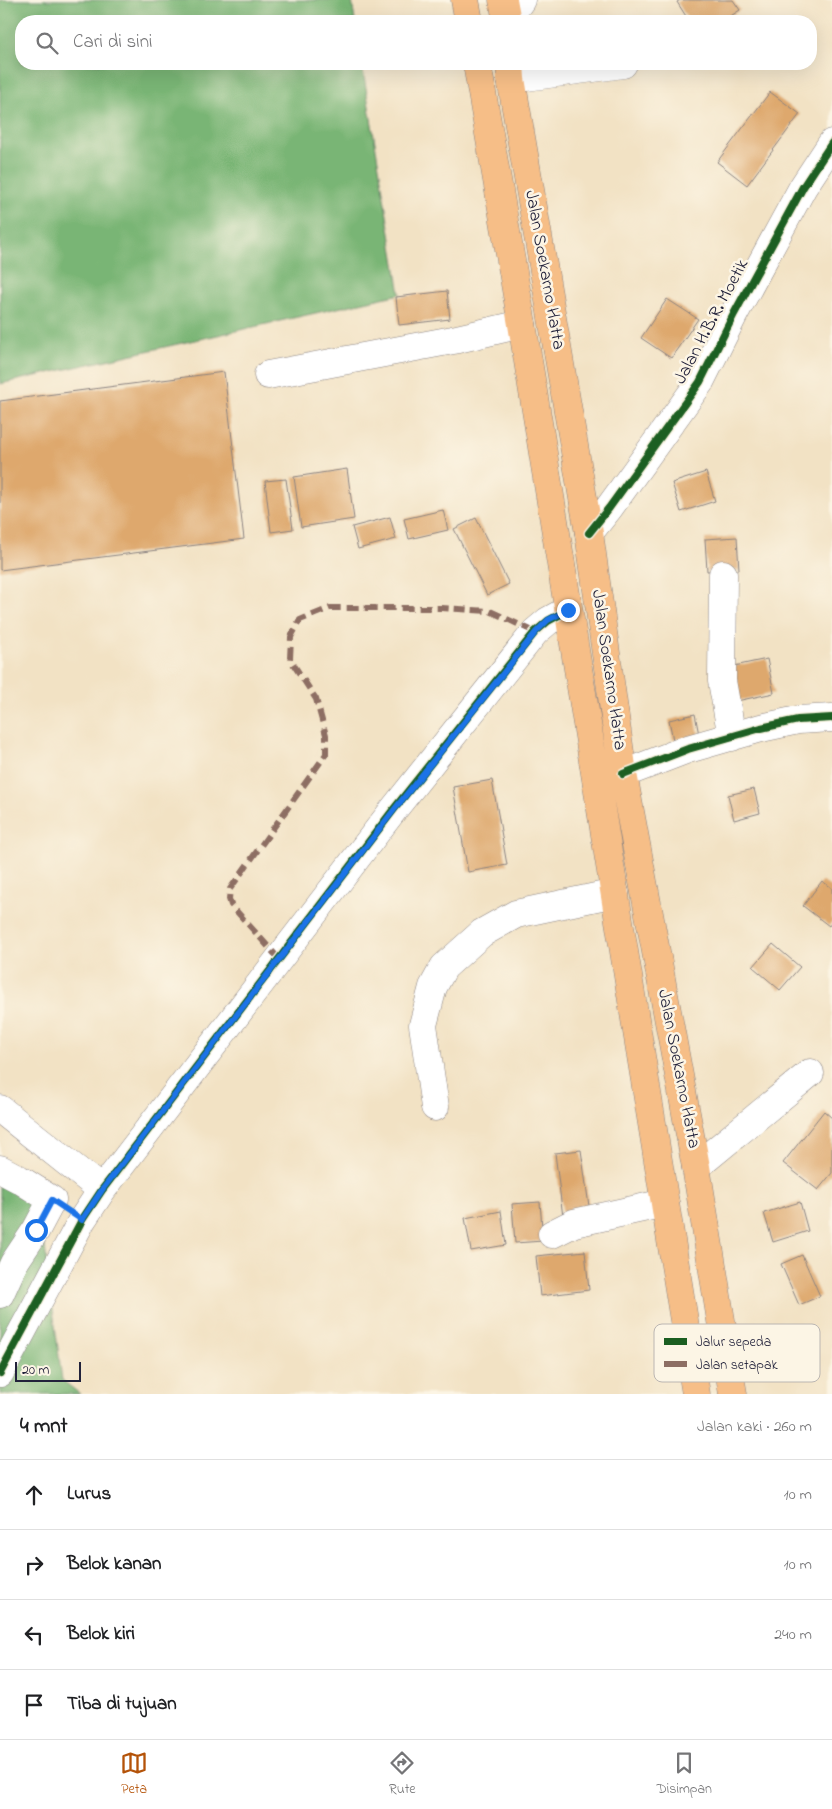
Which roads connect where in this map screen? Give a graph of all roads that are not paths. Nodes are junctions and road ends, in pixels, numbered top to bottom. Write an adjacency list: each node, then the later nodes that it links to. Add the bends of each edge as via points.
1 (466, 0): 2 (highway)
2 (468, 15)
3 (478, 70): 7 (highway, Jalan Soekarno Hatta)
4 (526, 70): 5 (street)
5 (510, 71): 9 (highway, Jalan Soekarno Hatta)
6 (832, 143): 9 (street, Jalan H.B.R. Moetik, via 803,187 700,382)
7 (522, 324): 8 (street); 11 (highway, Jalan Soekarno Hatta)
8 (268, 375)
9 (589, 532): 14 (highway, Jalan Soekarno Hatta)
10 (723, 574): 13 (street, via 722,681)
11 (568, 610): 15 (highway, Jalan Soekarno Hatta); 21 (street, via 548,620 529,639)
12 (832, 718): 13 (street, via 798,720)
13 (732, 737): 14 (street, via 688,749)
14 (623, 774): 19 (highway, Jalan Soekarno Hatta)
15 (615, 893): 17 (street, via 516,914 482,933 444,968 433,987 423,1025); 23 (highway, Jalan Soekarno Hatta)
16 (810, 1073): 19 (street)
17 (435, 1107)
18 (0, 1109): 21 (street)
19 (696, 1167): 28 (highway, Jalan Soekarno Hatta)
20 (0, 1169): 22 (street)
21 (102, 1190): 24 (street)
22 (52, 1200): 24 (street); 26 (street, via 14,1263)
23 (665, 1203): 25 (street, via 574,1223); 27 (highway, Jalan Soekarno Hatta)
24 (82, 1220): 29 (street)
25 (552, 1234)
26 (0, 1294)
27 (685, 1324)
28 (722, 1324)
29 (0, 1373)

